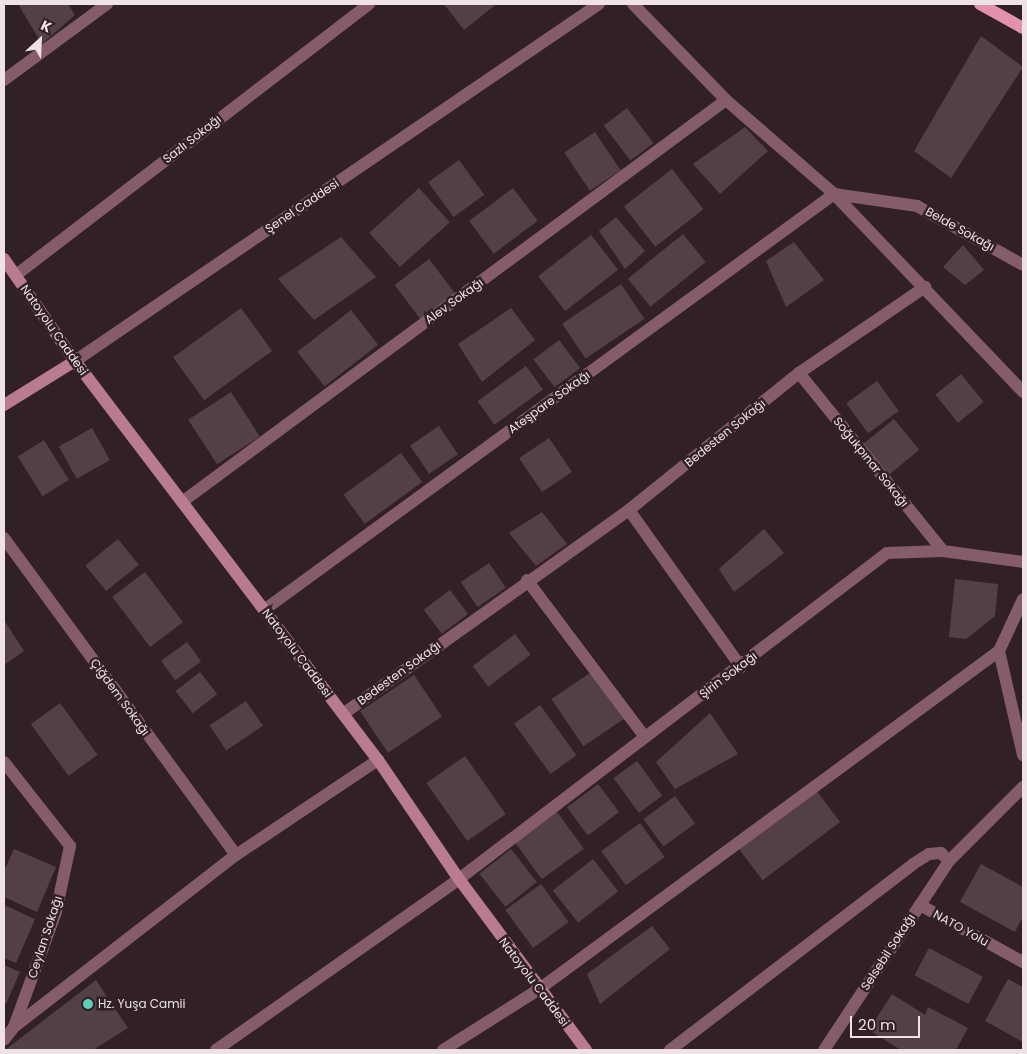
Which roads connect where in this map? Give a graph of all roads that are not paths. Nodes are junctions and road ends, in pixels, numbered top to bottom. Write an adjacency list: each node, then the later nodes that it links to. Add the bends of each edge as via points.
1 (107, 4): 7 (street)
2 (369, 4): 12 (street, Sazlı Sokağı)
3 (599, 4): 14 (street, Şenel Caddesi)
4 (633, 4): 8 (street)
5 (980, 4): 6 (main road)
6 (1023, 28)
7 (4, 80)
8 (726, 100): 9 (street); 18 (street, Alev Sokağı)
9 (834, 194): 11 (street, Belde Sokağı, via 917,206); 13 (street); 25 (street, Ateşpare Sokağı)
10 (4, 260): 12 (main road, Natoyolu Caddesi)
11 (1023, 265)
12 (16, 275): 14 (main road, Natoyolu Caddesi)
13 (925, 287): 15 (street, Bedesten Sokağı); 16 (street)
14 (75, 361): 17 (main road, Şenel Caddesi); 18 (main road, Natoyolu Caddesi)
15 (799, 373): 19 (street, Bedesten Sokağı); 21 (street, Soğukpınar Sokağı)
16 (1023, 392)
17 (4, 405)
18 (182, 502): 25 (main road, Natoyolu Caddesi)
19 (628, 510): 23 (street, Bedesten Sokağı); 27 (street)
20 (4, 538): 34 (street, Çiğdem Sokağı)
21 (943, 551): 22 (street, Şirin Sokağı); 27 (street, Şirin Sokağı, via 887,553)
22 (1023, 562)
23 (527, 580): 28 (street, Bedesten Sokağı); 29 (street)
24 (1023, 599): 26 (street)
25 (264, 610): 28 (main road, Natoyolu Caddesi)
26 (999, 651): 30 (street); 39 (street)
27 (741, 667): 29 (street, Şirin Sokağı)
28 (343, 714): 31 (main road, Natoyolu Caddesi)
29 (645, 737): 36 (street, Şirin Sokağı)
30 (1023, 756)
31 (378, 760): 34 (street); 36 (main road, Natoyolu Caddesi)
32 (4, 762): 40 (street, Ceylan Sokağı, via 70,846 56,912)
33 (1023, 787): 35 (street, NATO Yolu)
34 (236, 855): 40 (street)
35 (949, 861): 37 (street, NATO Yolu); 45 (street, via 941,853 929,854 913,864)
36 (459, 879): 39 (main road, Natoyolu Caddesi); 42 (street, Şirin Sokağı)
37 (920, 905): 38 (street, NATO Yolu); 46 (street, Selsebil Sokağı)
38 (1023, 962)
39 (538, 990): 43 (street); 44 (main road, Natoyolu Caddesi)
40 (14, 1027): 41 (street, Ceylan Sokağı)
41 (4, 1040)
42 (216, 1050)
43 (443, 1050)
44 (586, 1050)
45 (670, 1050)
46 (824, 1050)

